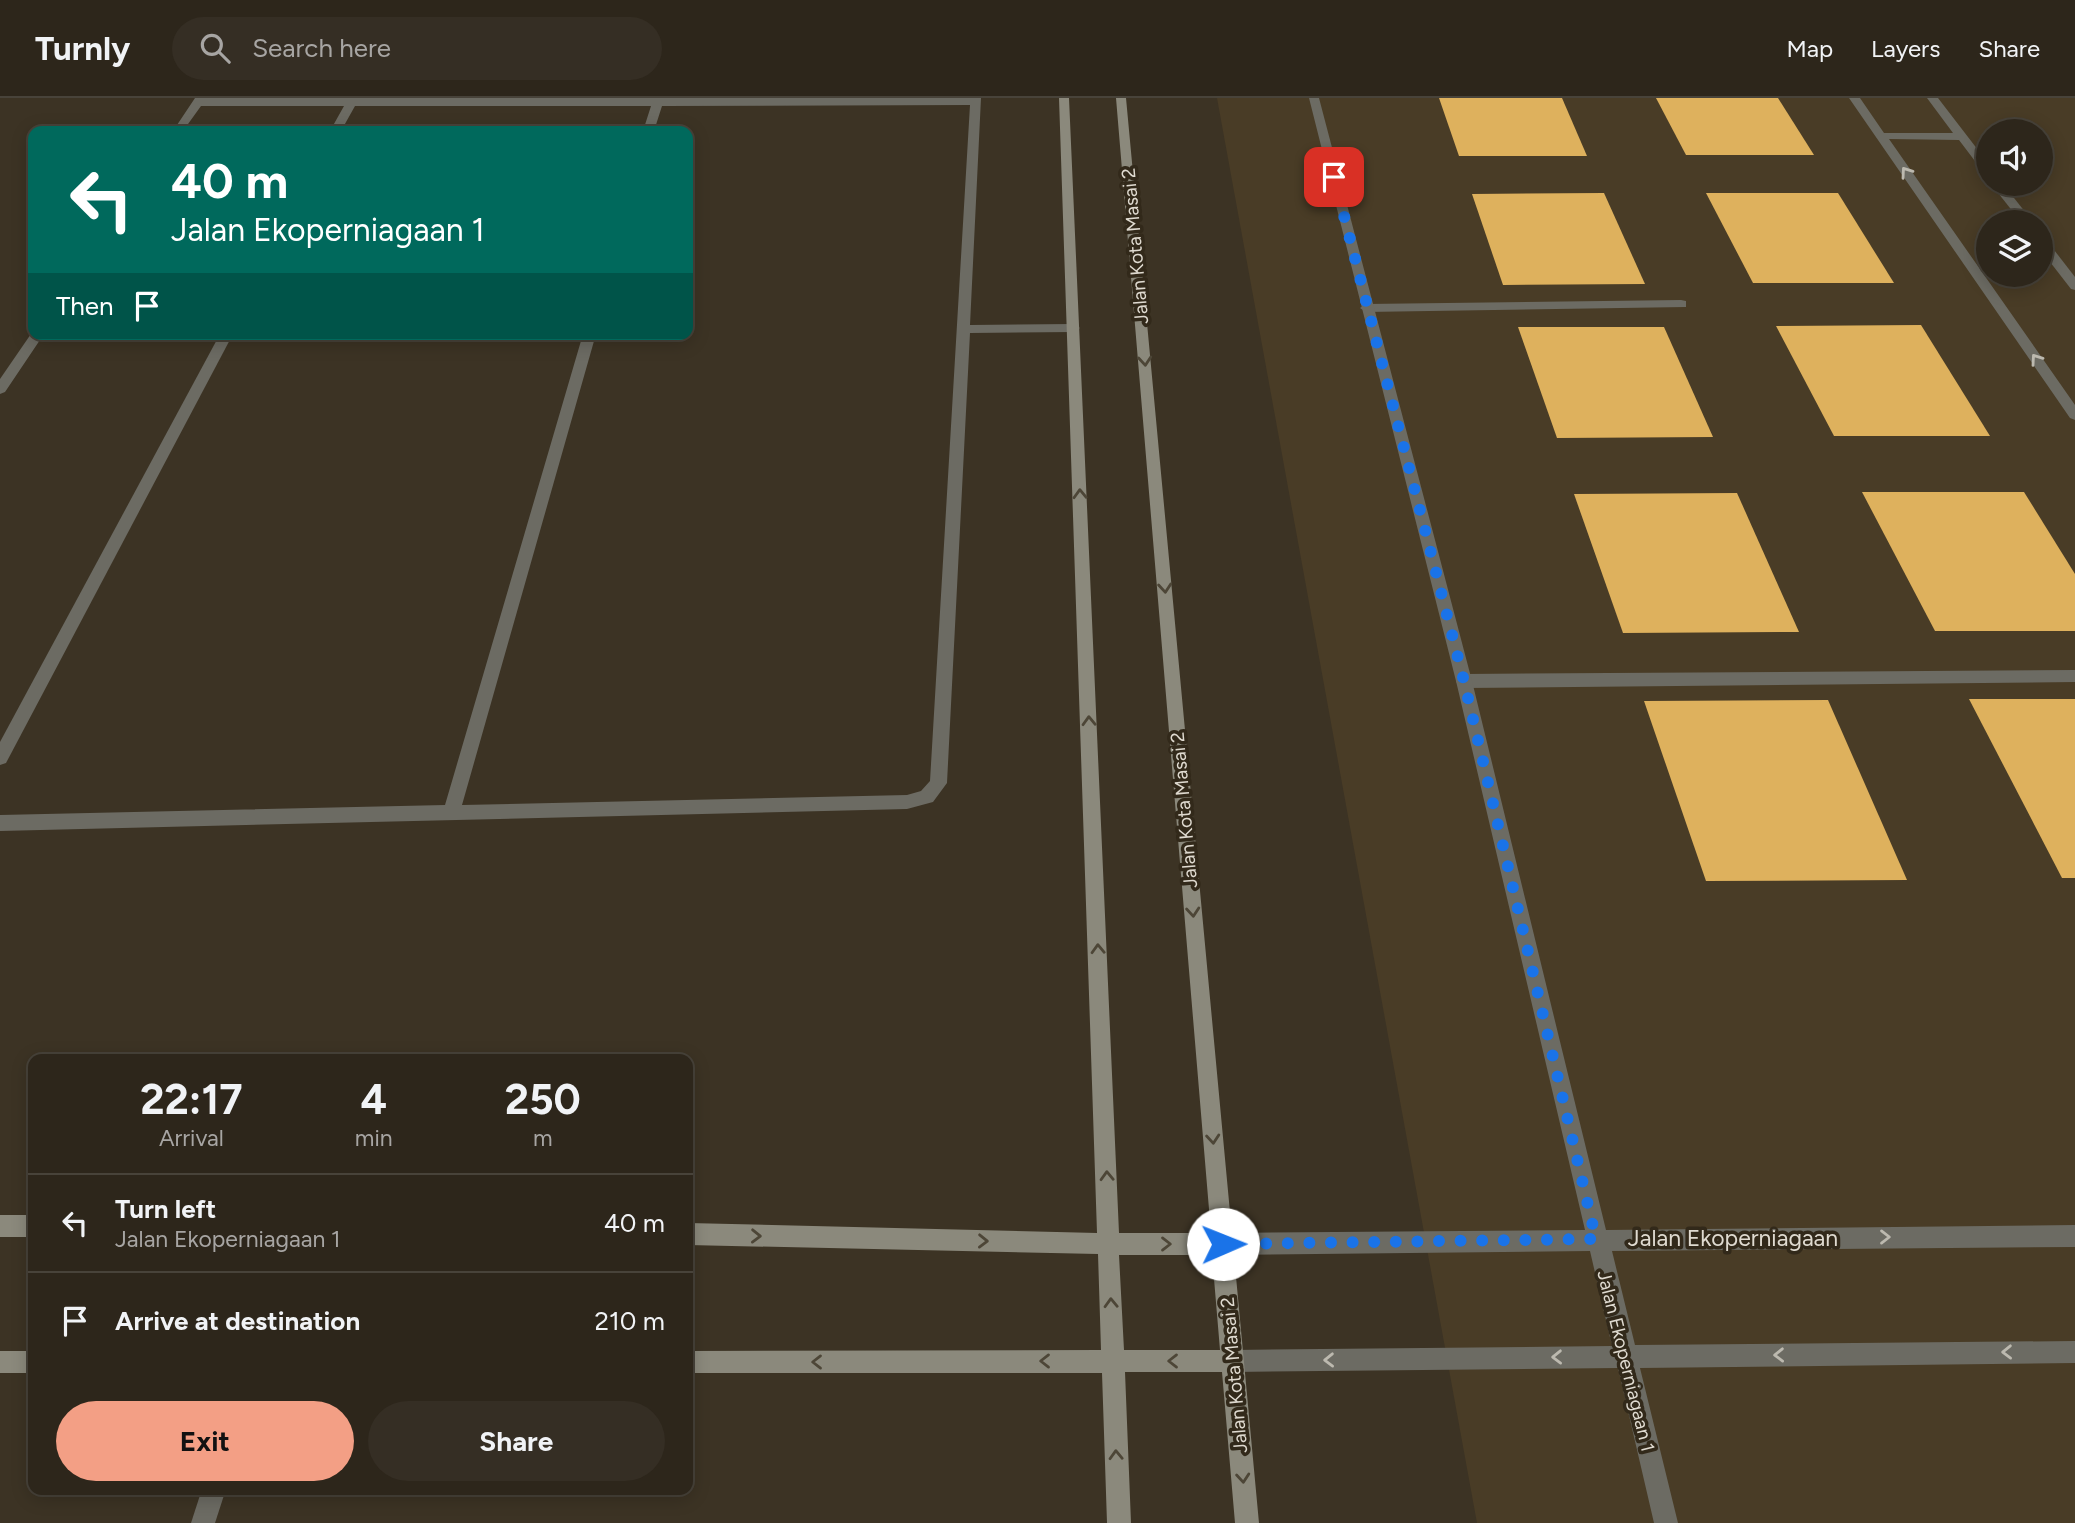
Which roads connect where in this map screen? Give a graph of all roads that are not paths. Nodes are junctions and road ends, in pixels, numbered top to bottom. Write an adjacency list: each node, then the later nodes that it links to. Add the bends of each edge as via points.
1 (1064, 98): 22 (main road)
2 (1121, 98): 40 (main road, Jalan Kota Masai 2, one-way to 40)
3 (1314, 98): 21 (street, Jalan Ekoperniagaan 1)
4 (1854, 98): 13 (street)
5 (1932, 98): 14 (street)
6 (200, 100): 9 (street); 10 (street)
7 (976, 100): 8 (street); 23 (street)
8 (657, 102): 9 (street); 12 (street)
9 (351, 103): 11 (street)
10 (182, 126)
11 (339, 126)
12 (650, 126)
13 (1881, 136): 14 (street); 28 (street, one-way to 13)
14 (1962, 137): 15 (street)
15 (1976, 155)
16 (2006, 196): 17 (street)
17 (2018, 210)
18 (2053, 257): 19 (street)
19 (2075, 286)
20 (1681, 304): 21 (street)
21 (1366, 308): 30 (street, Jalan Ekoperniagaan 1)
22 (1073, 328): 23 (street); 39 (main road, one-way to 22)
23 (964, 329): 32 (street, via 938,783 927,797 907,802)
24 (34, 340): 27 (street)
25 (224, 340): 31 (street)
26 (588, 340): 32 (street)
27 (0, 389)
28 (2075, 415)
29 (2075, 676): 30 (street)
30 (1464, 681): 38 (street, Jalan Ekoperniagaan 1)
31 (0, 758)
32 (451, 813): 33 (street)
33 (0, 823)
34 (0, 1226): 35 (main road)
35 (28, 1226)
36 (693, 1234): 39 (main road, one-way to 39)
37 (2075, 1236): 38 (street, Jalan Ekoperniagaan, one-way to 37)
38 (1596, 1239): 40 (street, Jalan Ekoperniagaan); 42 (street, Jalan Ekoperniagaan 1)
39 (1110, 1244): 40 (main road, one-way to 40); 43 (main road, one-way to 39)
40 (1223, 1244): 44 (main road, Jalan Kota Masai 2)
41 (2075, 1352): 42 (street, one-way to 42)
42 (1625, 1356): 44 (street, one-way to 44); 52 (street, Jalan Ekoperniagaan 1)
43 (1113, 1361): 44 (main road, one-way to 43); 47 (main road, one-way to 47); 50 (main road, one-way to 43)
44 (1233, 1361): 51 (main road, Jalan Kota Masai 2, one-way to 51)
45 (0, 1362): 46 (main road)
46 (28, 1362)
47 (693, 1362)
48 (212, 1495): 49 (street)
49 (203, 1523)
50 (1119, 1523)
51 (1247, 1523)
52 (1666, 1523)

